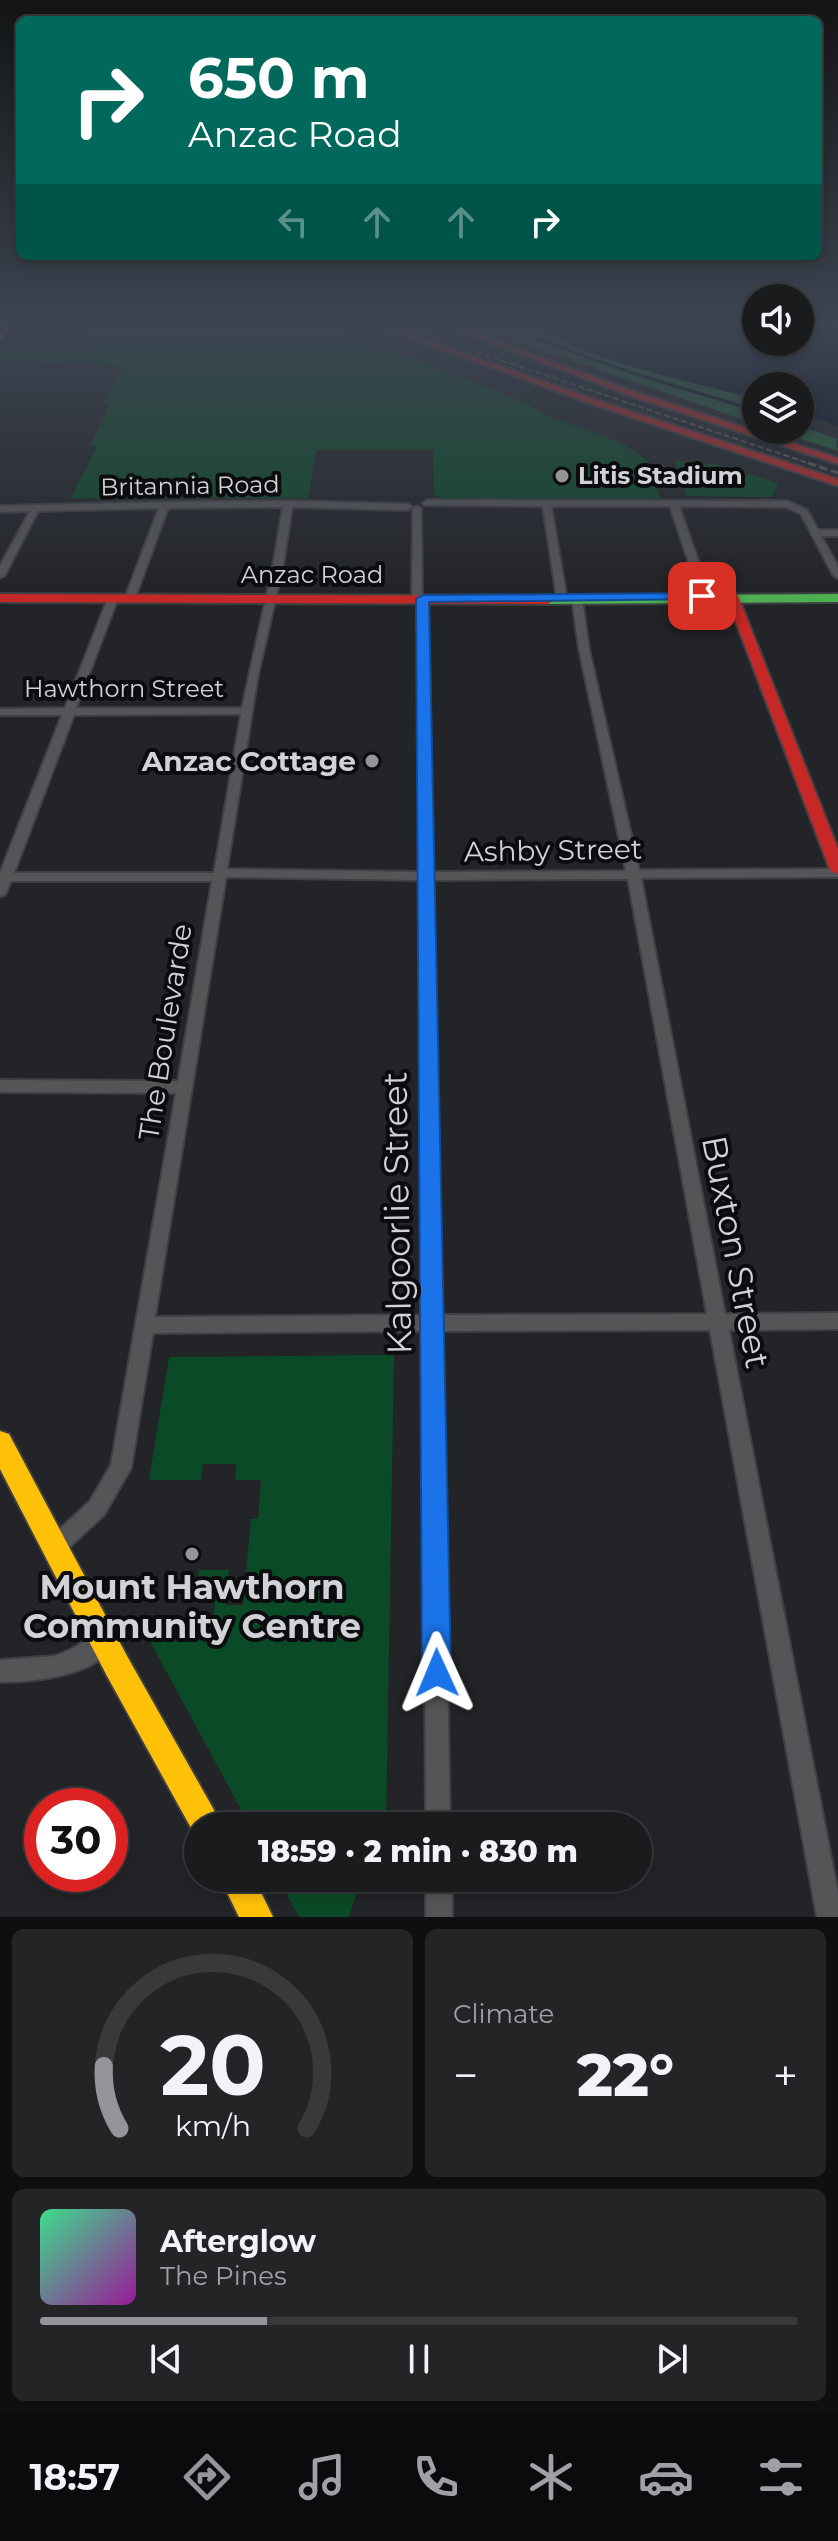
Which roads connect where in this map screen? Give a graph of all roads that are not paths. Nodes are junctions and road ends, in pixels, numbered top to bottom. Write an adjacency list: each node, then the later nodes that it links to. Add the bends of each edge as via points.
1 (635, 415): 4 (main road)
2 (699, 415): 3 (main road)
3 (838, 461)
4 (838, 483)
5 (288, 504): 6 (street, Britannia Road); 9 (street, Britannia Road); 21 (street, The Boulevarde)
6 (165, 505): 11 (street, Britannia Road); 18 (street)
7 (547, 505): 8 (street, Britannia Road); 9 (street, Britannia Road); 23 (street, Buxton Street)
8 (674, 505): 12 (street, Britannia Road, via 797,507); 16 (street)
9 (418, 506): 22 (street, Kalgoorlie Street)
10 (0, 509): 11 (street, Britannia Road)
11 (35, 509): 14 (street)
12 (816, 533): 13 (street); 15 (street)
13 (838, 533)
14 (0, 575)
15 (838, 575)
16 (707, 596): 19 (main road, Anzac Road); 24 (main road, Anzac Road)
17 (0, 598): 18 (main road, Anzac Road)
18 (121, 598): 21 (main road, Anzac Road); 25 (street)
19 (732, 598): 20 (main road, Anzac Road); 24 (main road, Anzac Road); 29 (main road)
20 (838, 598)
21 (271, 599): 22 (main road, Anzac Road); 26 (street, The Boulevarde)
22 (420, 599): 23 (main road, Anzac Road); 31 (street, Kalgoorlie Street)
23 (569, 599): 24 (main road, Anzac Road); 28 (street, Buxton Street)
24 (671, 599)
25 (69, 711): 26 (street, Hawthorn Street); 27 (street, Hawthorn Street); 32 (street)
26 (247, 711): 30 (street, The Boulevarde)
27 (0, 712)
28 (633, 872): 29 (street, Ashby Street); 31 (street, Ashby Street); 36 (street, Buxton Street)
29 (838, 872)
30 (220, 875): 31 (street, Ashby Street); 32 (street, Ashby Street); 35 (street, The Boulevarde)
31 (426, 876): 38 (street, Kalgoorlie Street)
32 (3, 877): 33 (street)
33 (0, 892)
34 (0, 1086): 35 (street)
35 (183, 1087): 39 (street, The Boulevarde)
36 (719, 1321): 37 (street); 38 (street); 50 (street, Buxton Street)
37 (838, 1321)
38 (432, 1323): 39 (street); 45 (street, Kalgoorlie Street)
39 (145, 1325): 41 (street, The Boulevarde, via 121,1468 97,1508)
40 (0, 1443): 41 (main road)
41 (55, 1547): 42 (main road)
42 (104, 1641): 43 (street, via 66,1666); 44 (main road)
43 (0, 1671)
44 (199, 1812)
45 (438, 1812)
46 (244, 1892): 48 (main road)
47 (439, 1892): 49 (street)
48 (257, 1917)
49 (439, 1917)
50 (830, 1917)

